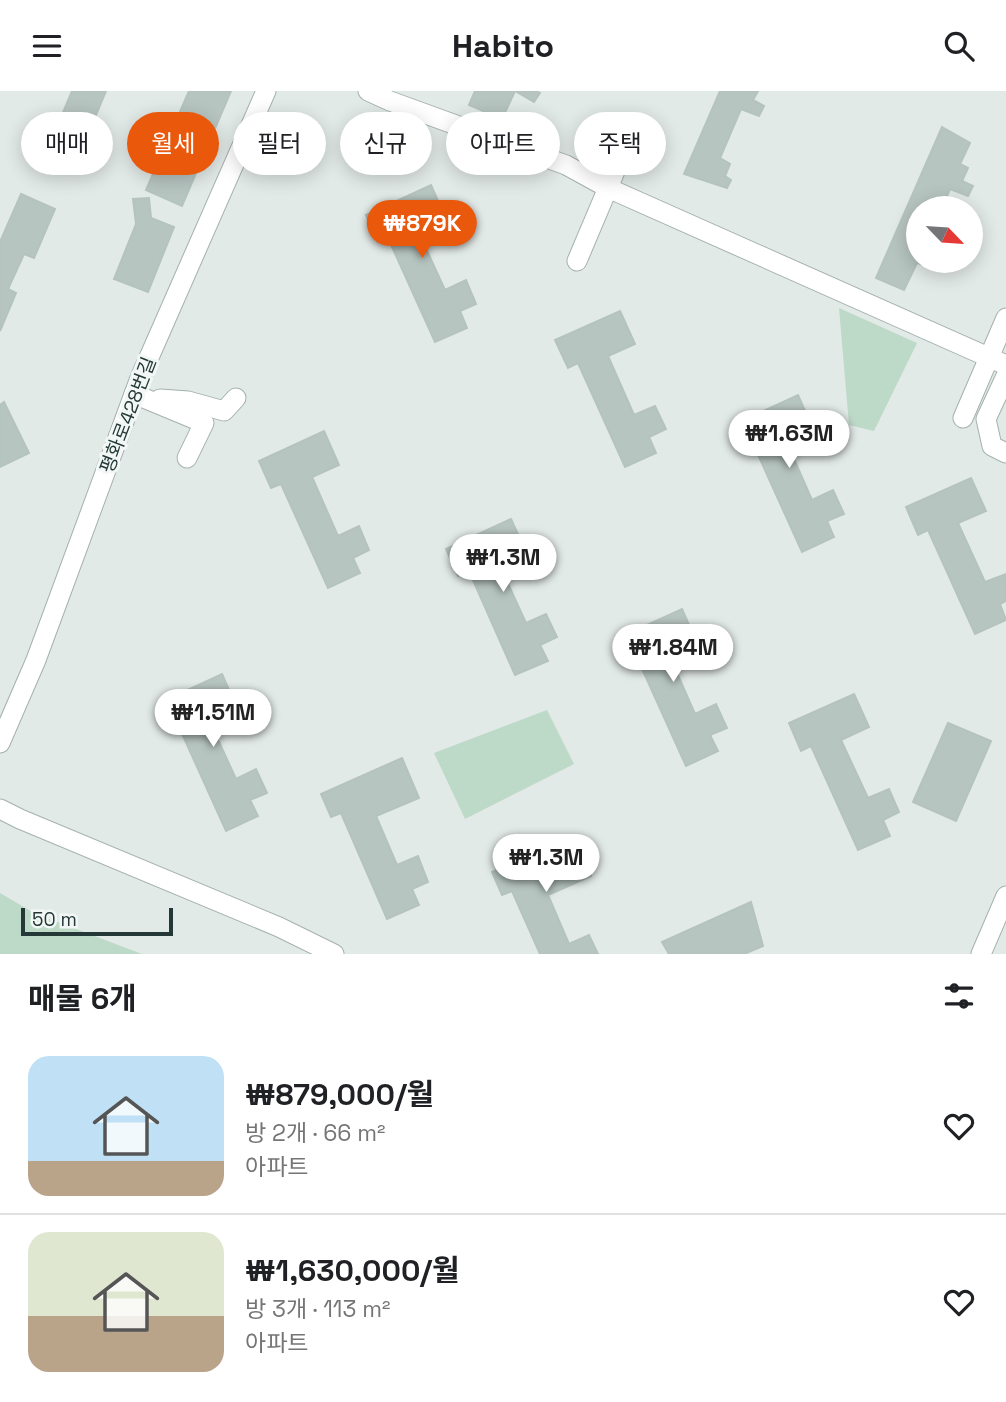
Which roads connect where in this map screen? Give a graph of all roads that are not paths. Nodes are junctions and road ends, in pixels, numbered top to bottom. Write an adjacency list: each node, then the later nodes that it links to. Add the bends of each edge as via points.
1 (266, 91): 9 (street, 평화로428번길)
2 (368, 91): 4 (street, via 566,165)
3 (613, 175): 4 (street)
4 (608, 188): 5 (street); 7 (street)
5 (577, 261)
6 (1006, 318): 7 (street)
7 (998, 361): 11 (street)
8 (1006, 376): 12 (street, via 986,419 992,446)
9 (140, 396): 10 (street, via 188,401 224,411); 13 (street, via 204,423); 14 (street, 평화로428번길)
10 (236, 398)
11 (963, 418)
12 (1006, 453)
13 (187, 458)
14 (0, 743)
15 (0, 809): 17 (street)
16 (1006, 896): 18 (street)
17 (334, 954)
18 (981, 954)

